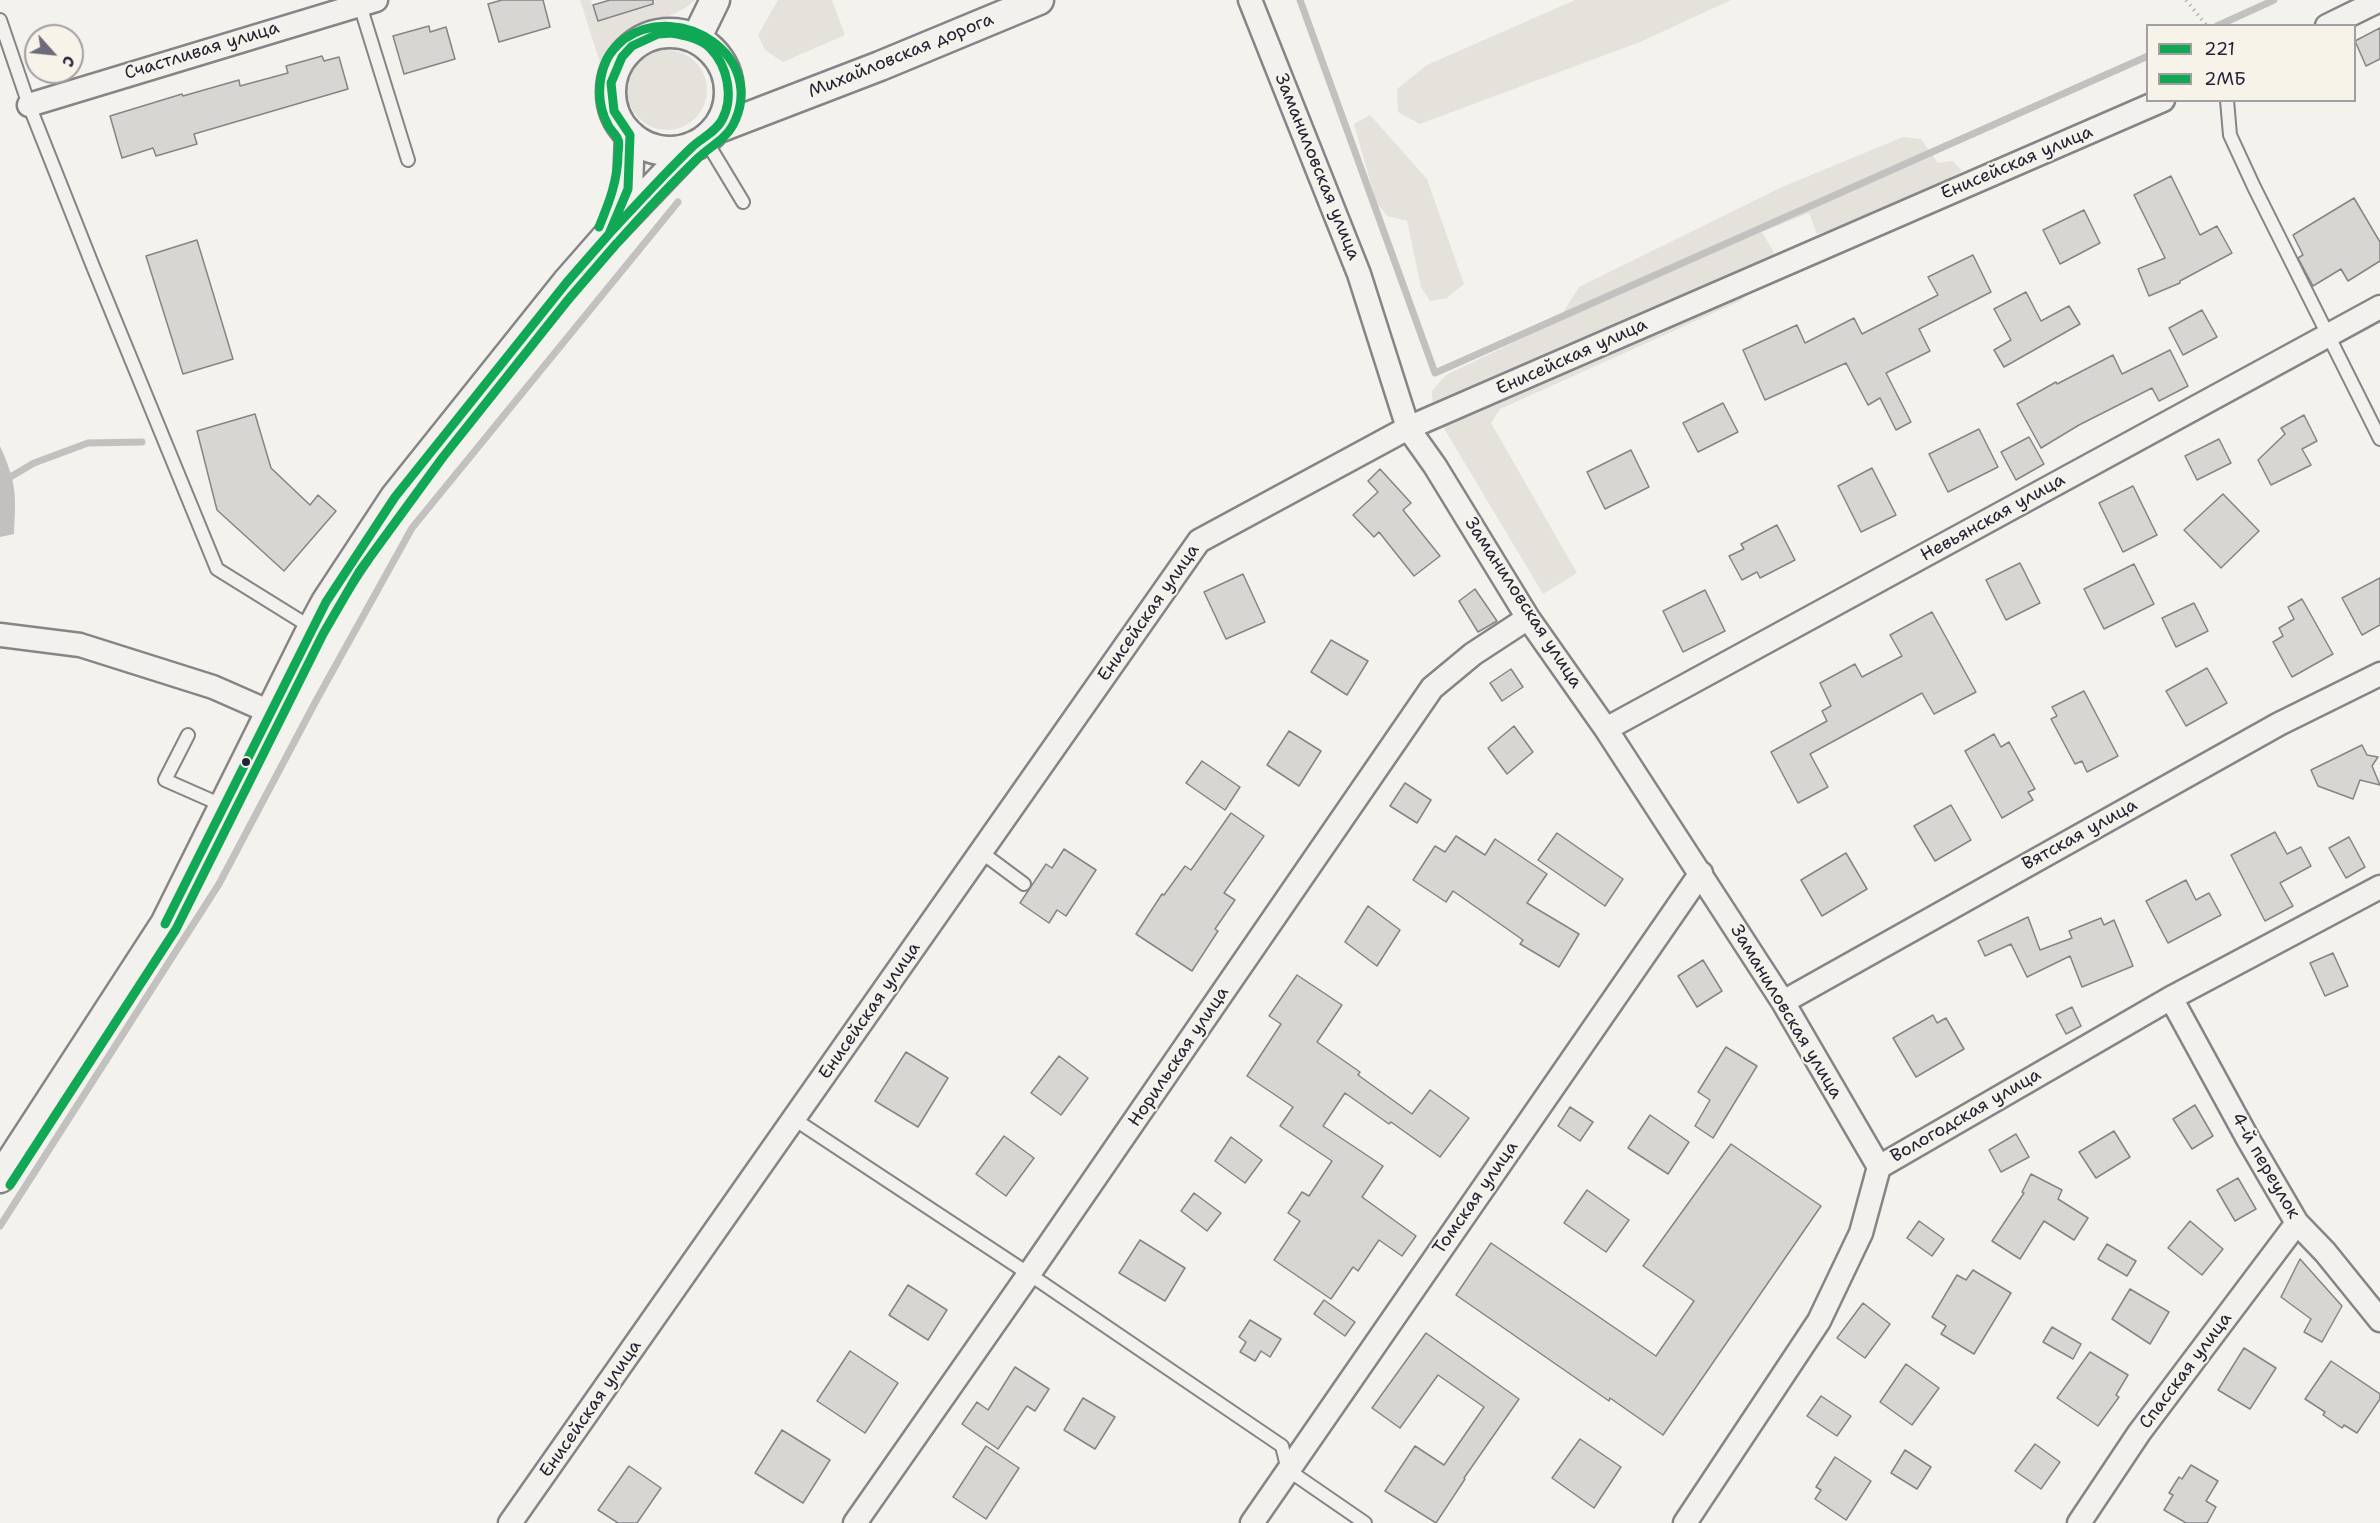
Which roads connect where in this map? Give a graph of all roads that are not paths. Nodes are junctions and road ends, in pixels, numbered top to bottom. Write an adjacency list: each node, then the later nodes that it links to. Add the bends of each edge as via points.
1 (715, 0): 9 (street)
2 (1039, 0): 11 (street, Михайловская дорога)
3 (1250, 0): 22 (street, Заманиловская улица, via 1359,274)
4 (2380, 0): 8 (street)
5 (368, 2): 6 (street, Счастливая улица); 17 (lane)
6 (331, 6): 14 (street, Счастливая улица)
7 (0, 20): 14 (lane)
8 (2331, 24)
9 (696, 39): 10 (street, via 710,48); 15 (street, via 658,34 632,46 622,57 611,83 611,97 614,111)
10 (724, 69): 11 (street, Михайловская дорога, via 757,95); 16 (street, via 728,81 727,107)
11 (797, 98): 16 (street, Михайловская дорога)
12 (2158, 102): 22 (street, Енисейская улица)
13 (2227, 102): 21 (lane, via 2230,135)
14 (29, 105): 25 (lane, via 217,569)
15 (630, 135): 16 (street, via 644,145 676,151); 19 (street, Михайловская дорога, via 628,189)
16 (705, 138): 18 (lane); 19 (street, Михайловская дорога)
17 (408, 160)
18 (743, 202)
19 (609, 234): 25 (street, Михайловская дорога, via 395,497)
20 (2380, 307): 21 (street, Невьянская улица)
21 (2328, 334): 23 (lane); 29 (street, Невьянская улица)
22 (1408, 428): 24 (street, Заманиловская улица, via 1436,466); 32 (street, Енисейская улица, via 1198,541)
23 (2380, 439)
24 (1528, 618): 29 (street, Заманиловская улица); 42 (street, Норильская улица, via 1473,654 1432,688)
25 (312, 627): 28 (street, Михайловская дорога)
26 (0, 635): 28 (street, via 80,645 213,687)
27 (2380, 674): 37 (street, Вятская улица, via 2279,724)
28 (270, 712): 31 (street, Михайловская дорога)
29 (1606, 729): 33 (street, Заманиловская улица)
30 (188, 735): 31 (lane, via 165,780)
31 (224, 806): 40 (street, Михайловская дорога, via 165,924)
32 (981, 852): 34 (lane); 38 (street, Енисейская улица)
33 (1701, 873): 37 (street, Заманиловская улица); 44 (street, Томская улица)
34 (1024, 884)
35 (2380, 887): 36 (street, Вологодская улица)
36 (2171, 998): 39 (street, Вологодская улица); 41 (street, 4-й переулок)
37 (1784, 1002): 39 (street, Заманиловская улица)
38 (794, 1119): 42 (lane); 45 (street, Енисейская улица)
39 (1879, 1167): 49 (street, Вологодская улица, via 1861,1233 1819,1321)
40 (0, 1179)
41 (2297, 1223): 43 (street, 4-й переулок); 50 (street, Спасская улица, via 2139,1433)
42 (1029, 1274): 44 (lane, via 1282,1446); 46 (street, Норильская улица)
43 (2380, 1320)
44 (1288, 1470): 47 (street, Томская улица); 48 (lane)
45 (510, 1523)
46 (855, 1523)
47 (1252, 1523)
48 (1365, 1523)
49 (1685, 1523)
50 (2079, 1523)

